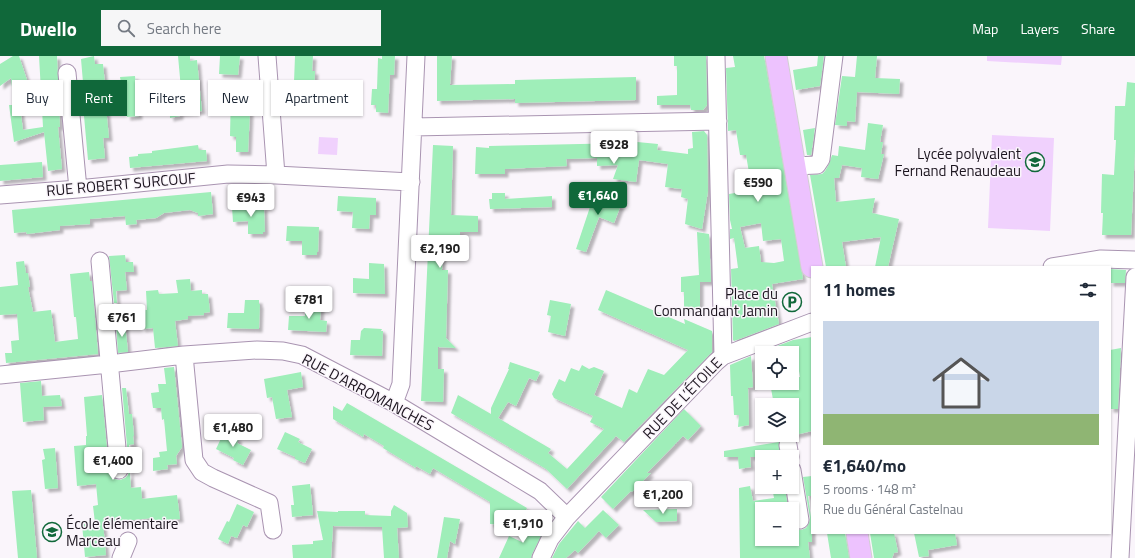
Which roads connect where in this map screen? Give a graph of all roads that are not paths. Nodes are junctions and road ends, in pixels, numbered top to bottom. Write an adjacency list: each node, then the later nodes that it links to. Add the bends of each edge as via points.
1 (267, 56): 10 (street)
2 (416, 56): 8 (street)
3 (716, 56): 7 (street, RUE DE L’ÉTOILE)
4 (776, 56): 9 (main road)
5 (834, 56): 9 (street, via 821,159 817,165)
6 (67, 73): 12 (street)
7 (718, 122): 8 (street); 21 (street, RUE DE L’ÉTOILE)
8 (413, 127): 11 (street)
9 (795, 166): 16 (main road)
10 (276, 175): 11 (street, RUE ROBERT SURCOUF); 12 (street, RUE ROBERT SURCOUF, via 228,174)
11 (411, 182): 25 (street, via 401,384)
12 (78, 189): 13 (street, RUE ROBERT SURCOUF)
13 (0, 195)
14 (1135, 260): 17 (street, via 1101,259)
15 (100, 261): 22 (street)
16 (812, 266)
17 (1058, 266)
18 (1135, 277): 24 (street)
19 (811, 322): 21 (street)
20 (184, 355): 22 (street, RUE D’ARROMANCHES); 25 (street, RUE D’ARROMANCHES, via 257,350 302,355); 30 (street, via 194,460 202,472 269,503)
21 (723, 356): 28 (street, RUE DE L’ÉTOILE)
22 (109, 364): 23 (street, RUE D’ARROMANCHES); 26 (street)
23 (0, 375)
24 (1131, 401): 36 (street)
25 (394, 404): 28 (street, RUE D’ARROMANCHES, via 540,491)
26 (119, 470)
27 (796, 494): 29 (street)
28 (567, 518): 34 (street, RUE DE L’ÉTOILE, via 550,539)
29 (801, 520)
30 (273, 530)
31 (857, 534): 35 (main road)
32 (128, 541): 33 (street)
33 (121, 558)
34 (541, 558)
35 (861, 558)
36 (1120, 558)

